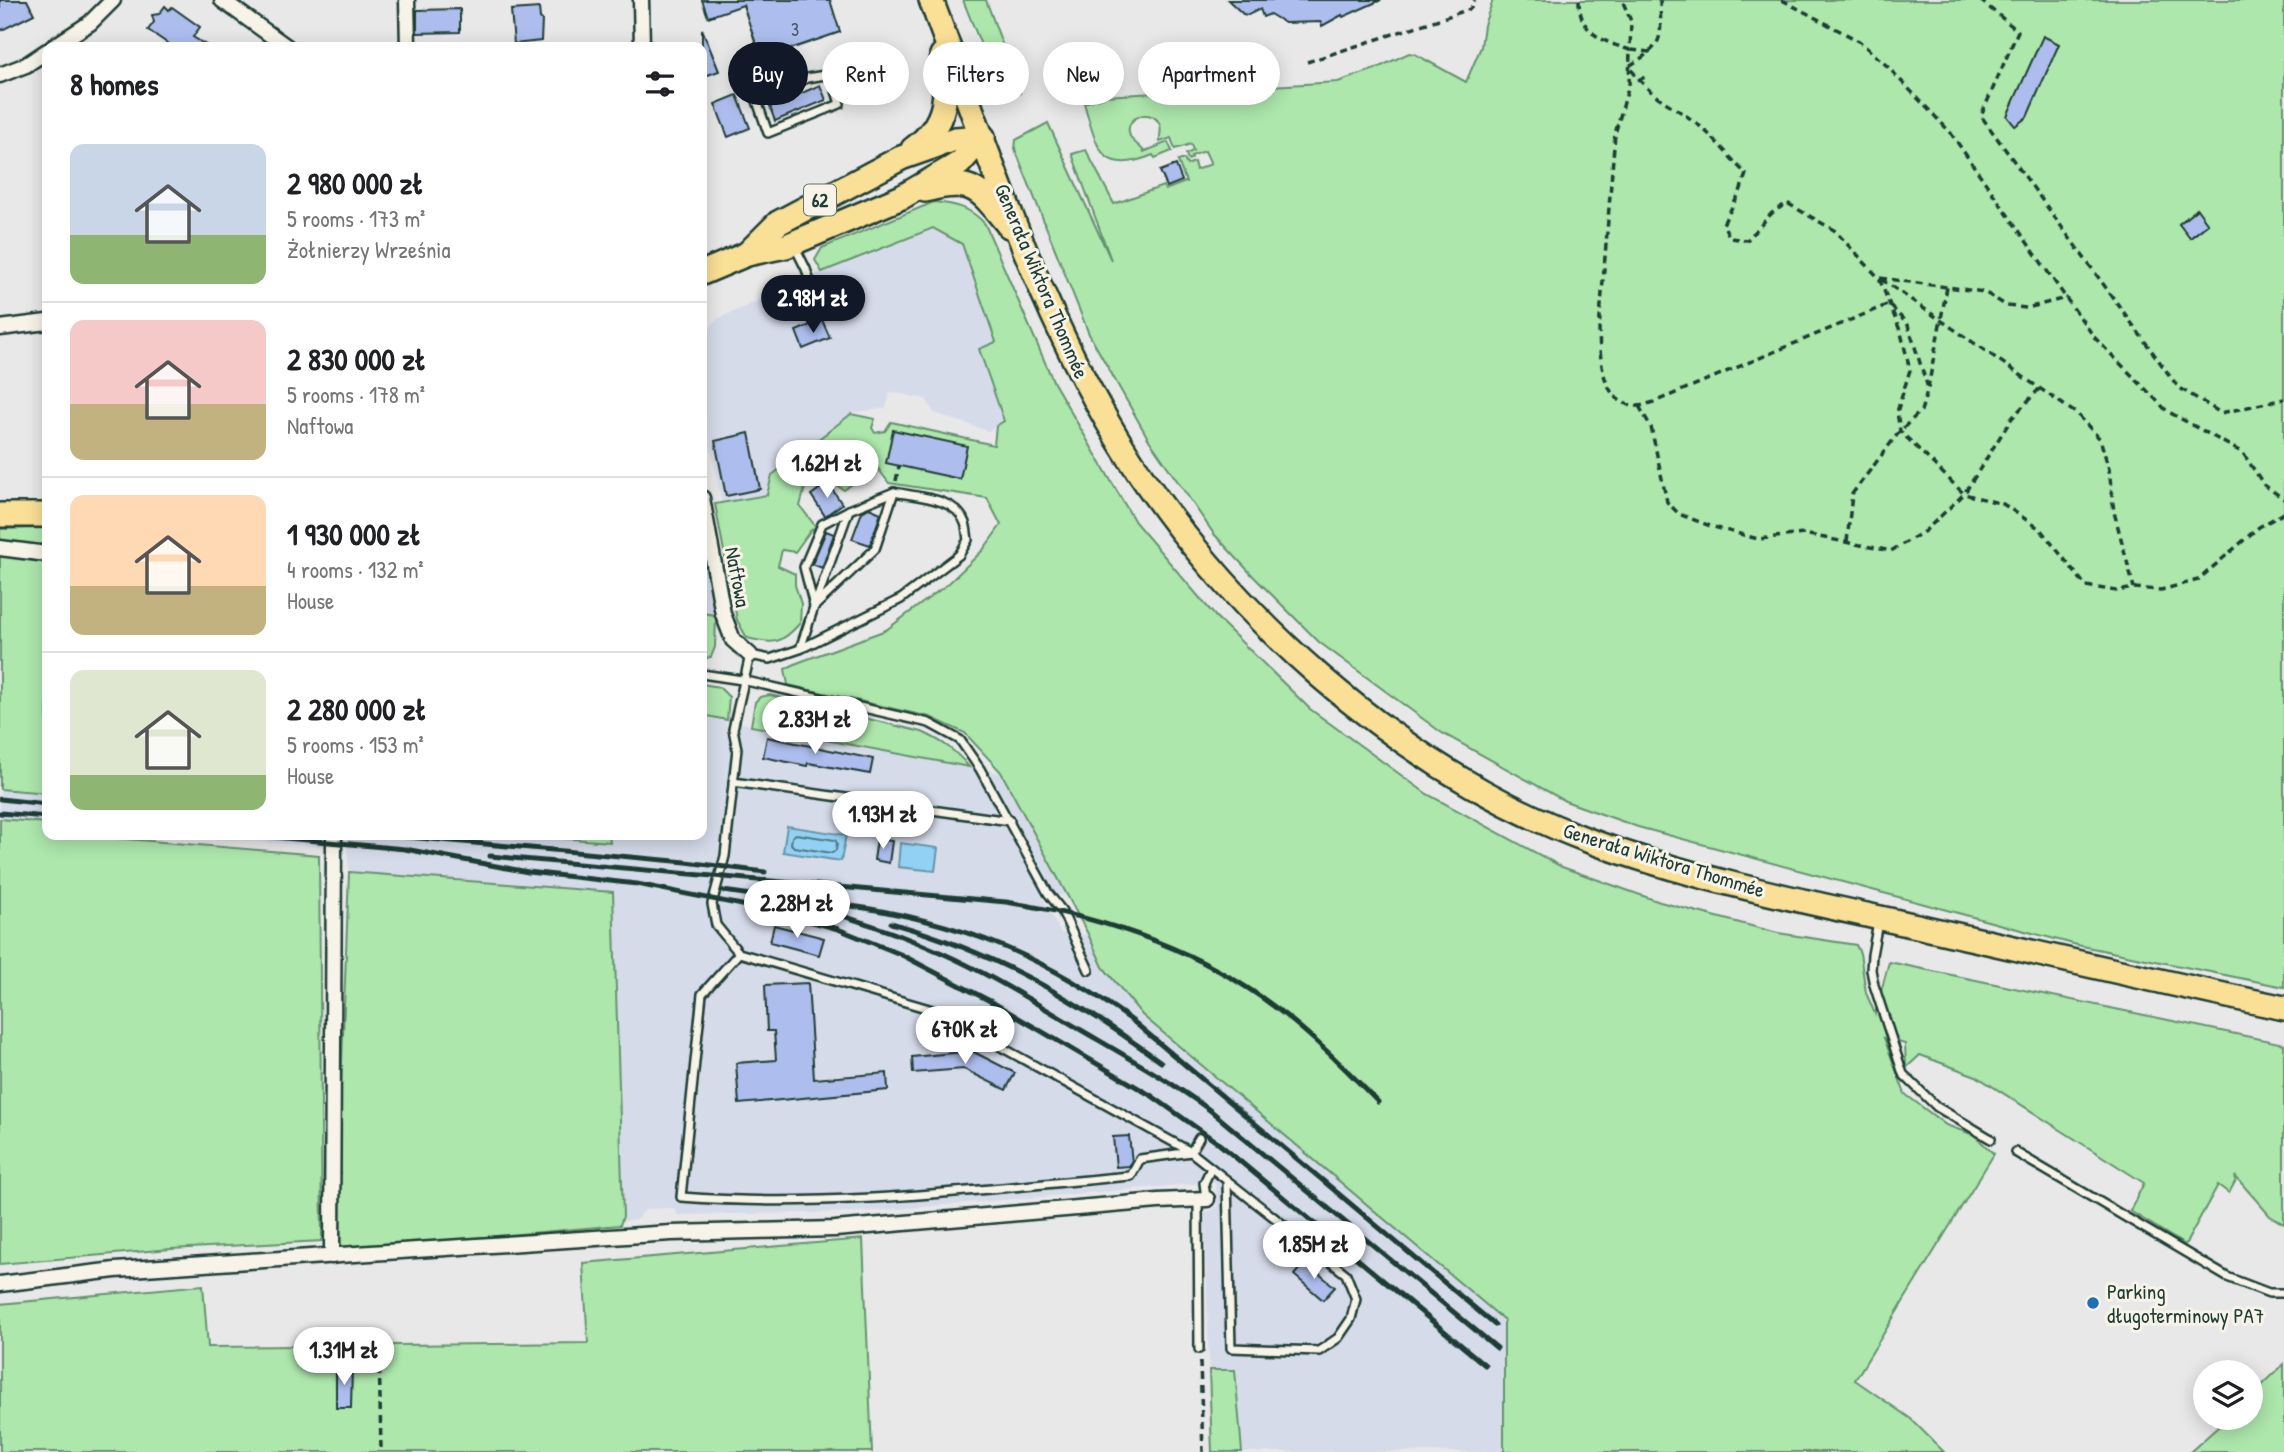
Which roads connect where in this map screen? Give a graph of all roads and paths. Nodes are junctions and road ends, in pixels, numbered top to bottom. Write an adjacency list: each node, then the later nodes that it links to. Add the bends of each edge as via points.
1 (113, 0): 12 (street, via 90,23)
2 (222, 0): 13 (street)
3 (407, 0): 14 (street)
4 (641, 0): 15 (street)
5 (1475, 0): 19 (path, via 1470,9)
6 (1579, 0): 16 (path, via 1586,28)
7 (1622, 0): 16 (path, via 1631,21)
8 (1660, 0): 17 (path, via 1661,38)
9 (1782, 0): 35 (path, via 1859,41 1950,132)
10 (1980, 0): 42 (path, via 2018,31 1981,116 2178,387 2221,413)
11 (934, 7): 25 (main road, Generała Wiktora Thommée / 62); 26 (main road, 62, via 946,83 943,109 933,132)
12 (61, 42)
13 (280, 42)
14 (408, 42)
15 (642, 42)
16 (1630, 50): 17 (path); 20 (path)
17 (1652, 52): 20 (path)
18 (42, 54): 21 (street)
19 (1307, 62)
20 (1629, 66): 23 (path); 43 (path, via 1629,85 1615,134 1599,330 1607,385 1620,402)
21 (0, 75)
22 (1648, 76): 23 (path)
23 (1638, 80): 32 (path, via 1697,123 1746,174 1723,224 1730,237 1747,240 1787,202 1834,230)
24 (768, 133): 24 (lane, via 840,104 831,74 807,78 757,101)
25 (983, 136): 26 (main road, via 955,139); 27 (main road, 62, via 960,163); 29 (main road, Generała Wiktora Thommée)
26 (901, 158): 30 (main road, 62, via 778,223)
27 (902, 197): 28 (main road, 62); 29 (main road, via 949,184 971,187 990,202)
28 (794, 243): 30 (main road, 62); 34 (lane)
29 (1022, 243): 65 (main road, Generała Wiktora Thommée, via 1087,385 1163,505 1256,615 1366,713 1465,780 1590,841 1730,883)
30 (747, 254): 31 (main road, 62)
31 (707, 272)
32 (1879, 278): 33 (path); 36 (path); 37 (path)
33 (1947, 287): 35 (path, via 1984,292 2007,306 2027,308); 37 (path)
34 (814, 295)
35 (2066, 298): 47 (path, via 2095,338 2167,411 2243,453 2264,485)
36 (1889, 304): 40 (path, via 1908,325); 43 (path); 44 (path, via 1910,370 1897,412)
37 (1941, 320): 40 (path); 41 (path)
38 (42, 323): 39 (street)
39 (0, 328)
40 (1928, 388): 44 (path, via 1921,411)
41 (2040, 388): 46 (path, via 2012,418); 56 (path, via 2077,414 2100,439)
42 (2284, 399)
43 (1639, 406): 53 (path, via 1651,427 1667,502 1679,514 1758,539 1804,534)
44 (1900, 431): 46 (path); 53 (path, via 1852,494)
45 (894, 492): 48 (lane); 57 (lane, via 875,549); 58 (lane, via 943,502 957,510 968,540 959,555 901,599)
46 (1964, 494): 53 (path, via 1925,531 1891,551); 56 (path, via 2003,504 2040,529 2086,586 2117,591)
47 (2284, 499)
48 (849, 510): 57 (lane); 57 (lane, via 822,524 804,567)
49 (2284, 513): 56 (path, via 2259,527 2198,580 2161,590)
50 (0, 515): 51 (main road)
51 (42, 515)
52 (707, 526): 59 (street, Naftowa, via 723,614 733,640)
53 (1847, 542)
54 (0, 548): 55 (street)
55 (42, 553)
56 (2134, 588)
57 (814, 607): 58 (lane)
58 (800, 649): 59 (lane, via 770,659)
59 (750, 655): 61 (lane)
60 (707, 675): 61 (lane)
61 (742, 680): 62 (lane, via 733,729 737,749); 63 (lane, via 929,723 960,740)
62 (733, 782): 63 (lane); 66 (lane, via 725,856 712,904 716,925)
63 (1010, 821): 67 (lane, via 1062,911)
64 (334, 840): 76 (street)
65 (1879, 918): 68 (main road, Generała Wiktora Thommée); 70 (lane, via 1871,970 1902,1074 1937,1107)
66 (739, 953): 71 (lane, via 936,1011); 71 (lane, via 702,994 681,1197 742,1202 864,1199 1131,1176 1140,1159)
67 (1089, 970)
68 (2284, 1008)
69 (1199, 1138): 71 (lane)
70 (1991, 1139)
71 (1191, 1152): 73 (lane)
72 (2015, 1152): 78 (lane, via 2227,1277 2269,1293)
73 (1211, 1168): 74 (lane); 75 (lane, via 1203,1183)
74 (1227, 1181): 74 (lane, via 1346,1274 1356,1299 1351,1320 1339,1338 1319,1351 1231,1348)
75 (1202, 1199): 76 (street, via 858,1228 671,1233); 80 (lane)
76 (332, 1256): 77 (street, via 115,1270)
77 (0, 1284)
78 (2284, 1293)
79 (379, 1345): 81 (path)
80 (1199, 1349): 82 (path)
81 (381, 1452)
82 (1203, 1452)

